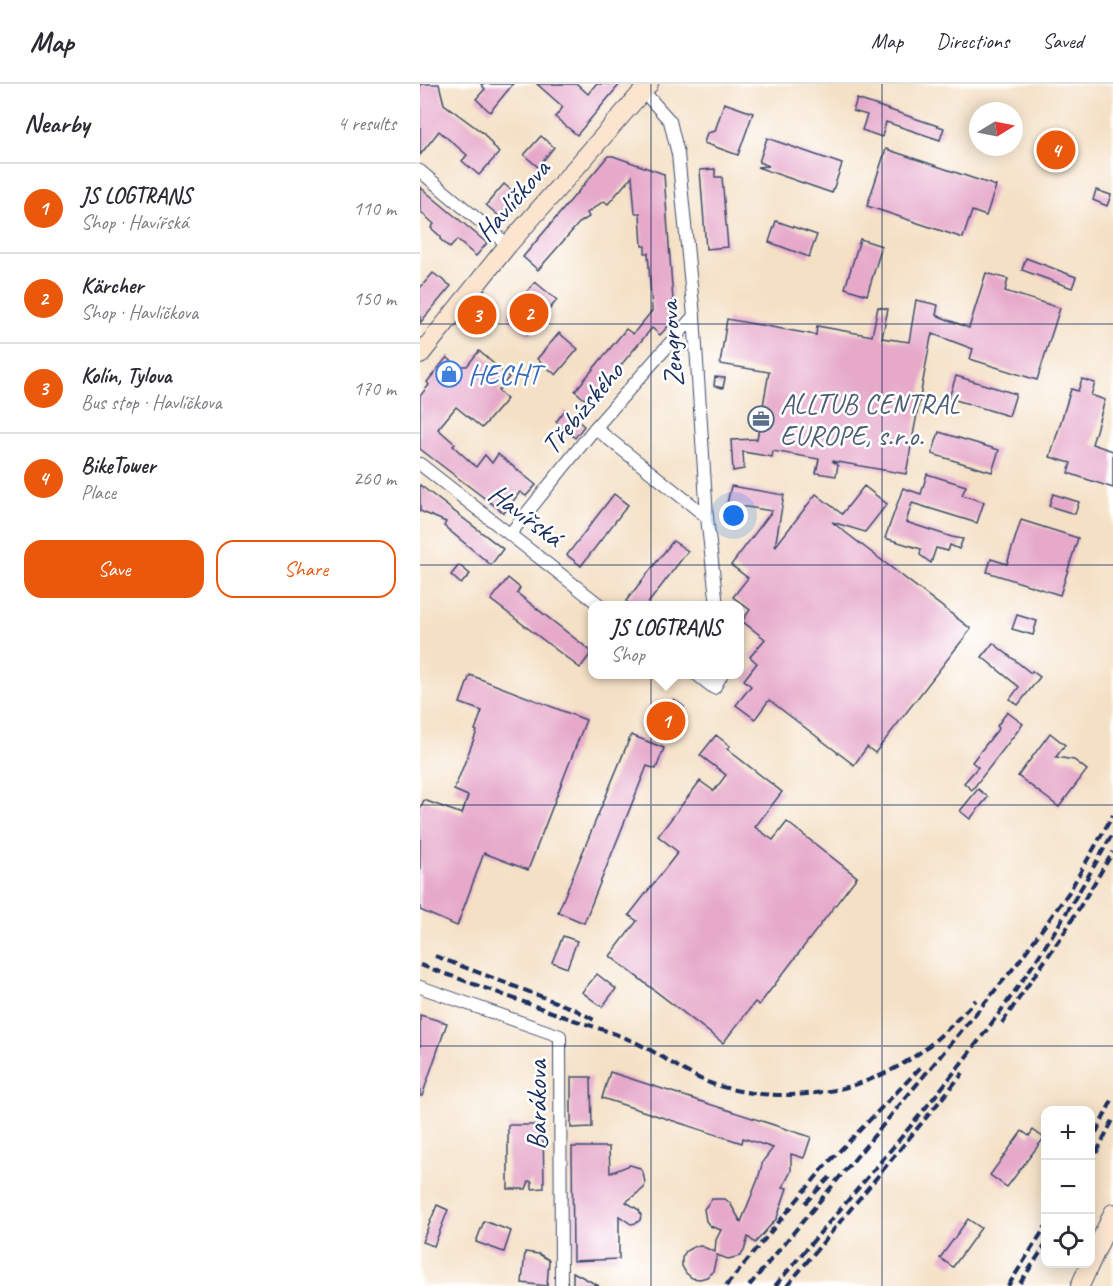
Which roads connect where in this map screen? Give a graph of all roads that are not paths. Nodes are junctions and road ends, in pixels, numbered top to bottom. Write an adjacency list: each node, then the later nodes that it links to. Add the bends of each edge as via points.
1 (646, 88): 3 (street, Havlíčkova); 4 (street, Zengrova, via 674,132)
2 (420, 171): 3 (street)
3 (508, 245): 5 (street, Havlíčkova)
4 (694, 315): 6 (street, Třebízského); 8 (street, Zengrova)
5 (420, 355)
6 (595, 428): 8 (street); 9 (street, Třebízského)
7 (420, 464): 9 (street, Havířská)
8 (707, 517): 11 (street, Zengrova)
9 (510, 534): 10 (street, Havířská)
10 (595, 601)
11 (716, 601)
12 (702, 679): 13 (street, via 714,688)
13 (720, 679)
14 (420, 987): 16 (street, Barákova, via 560,1036)
15 (1113, 1212): 17 (street)
16 (561, 1286)
17 (1080, 1286)

